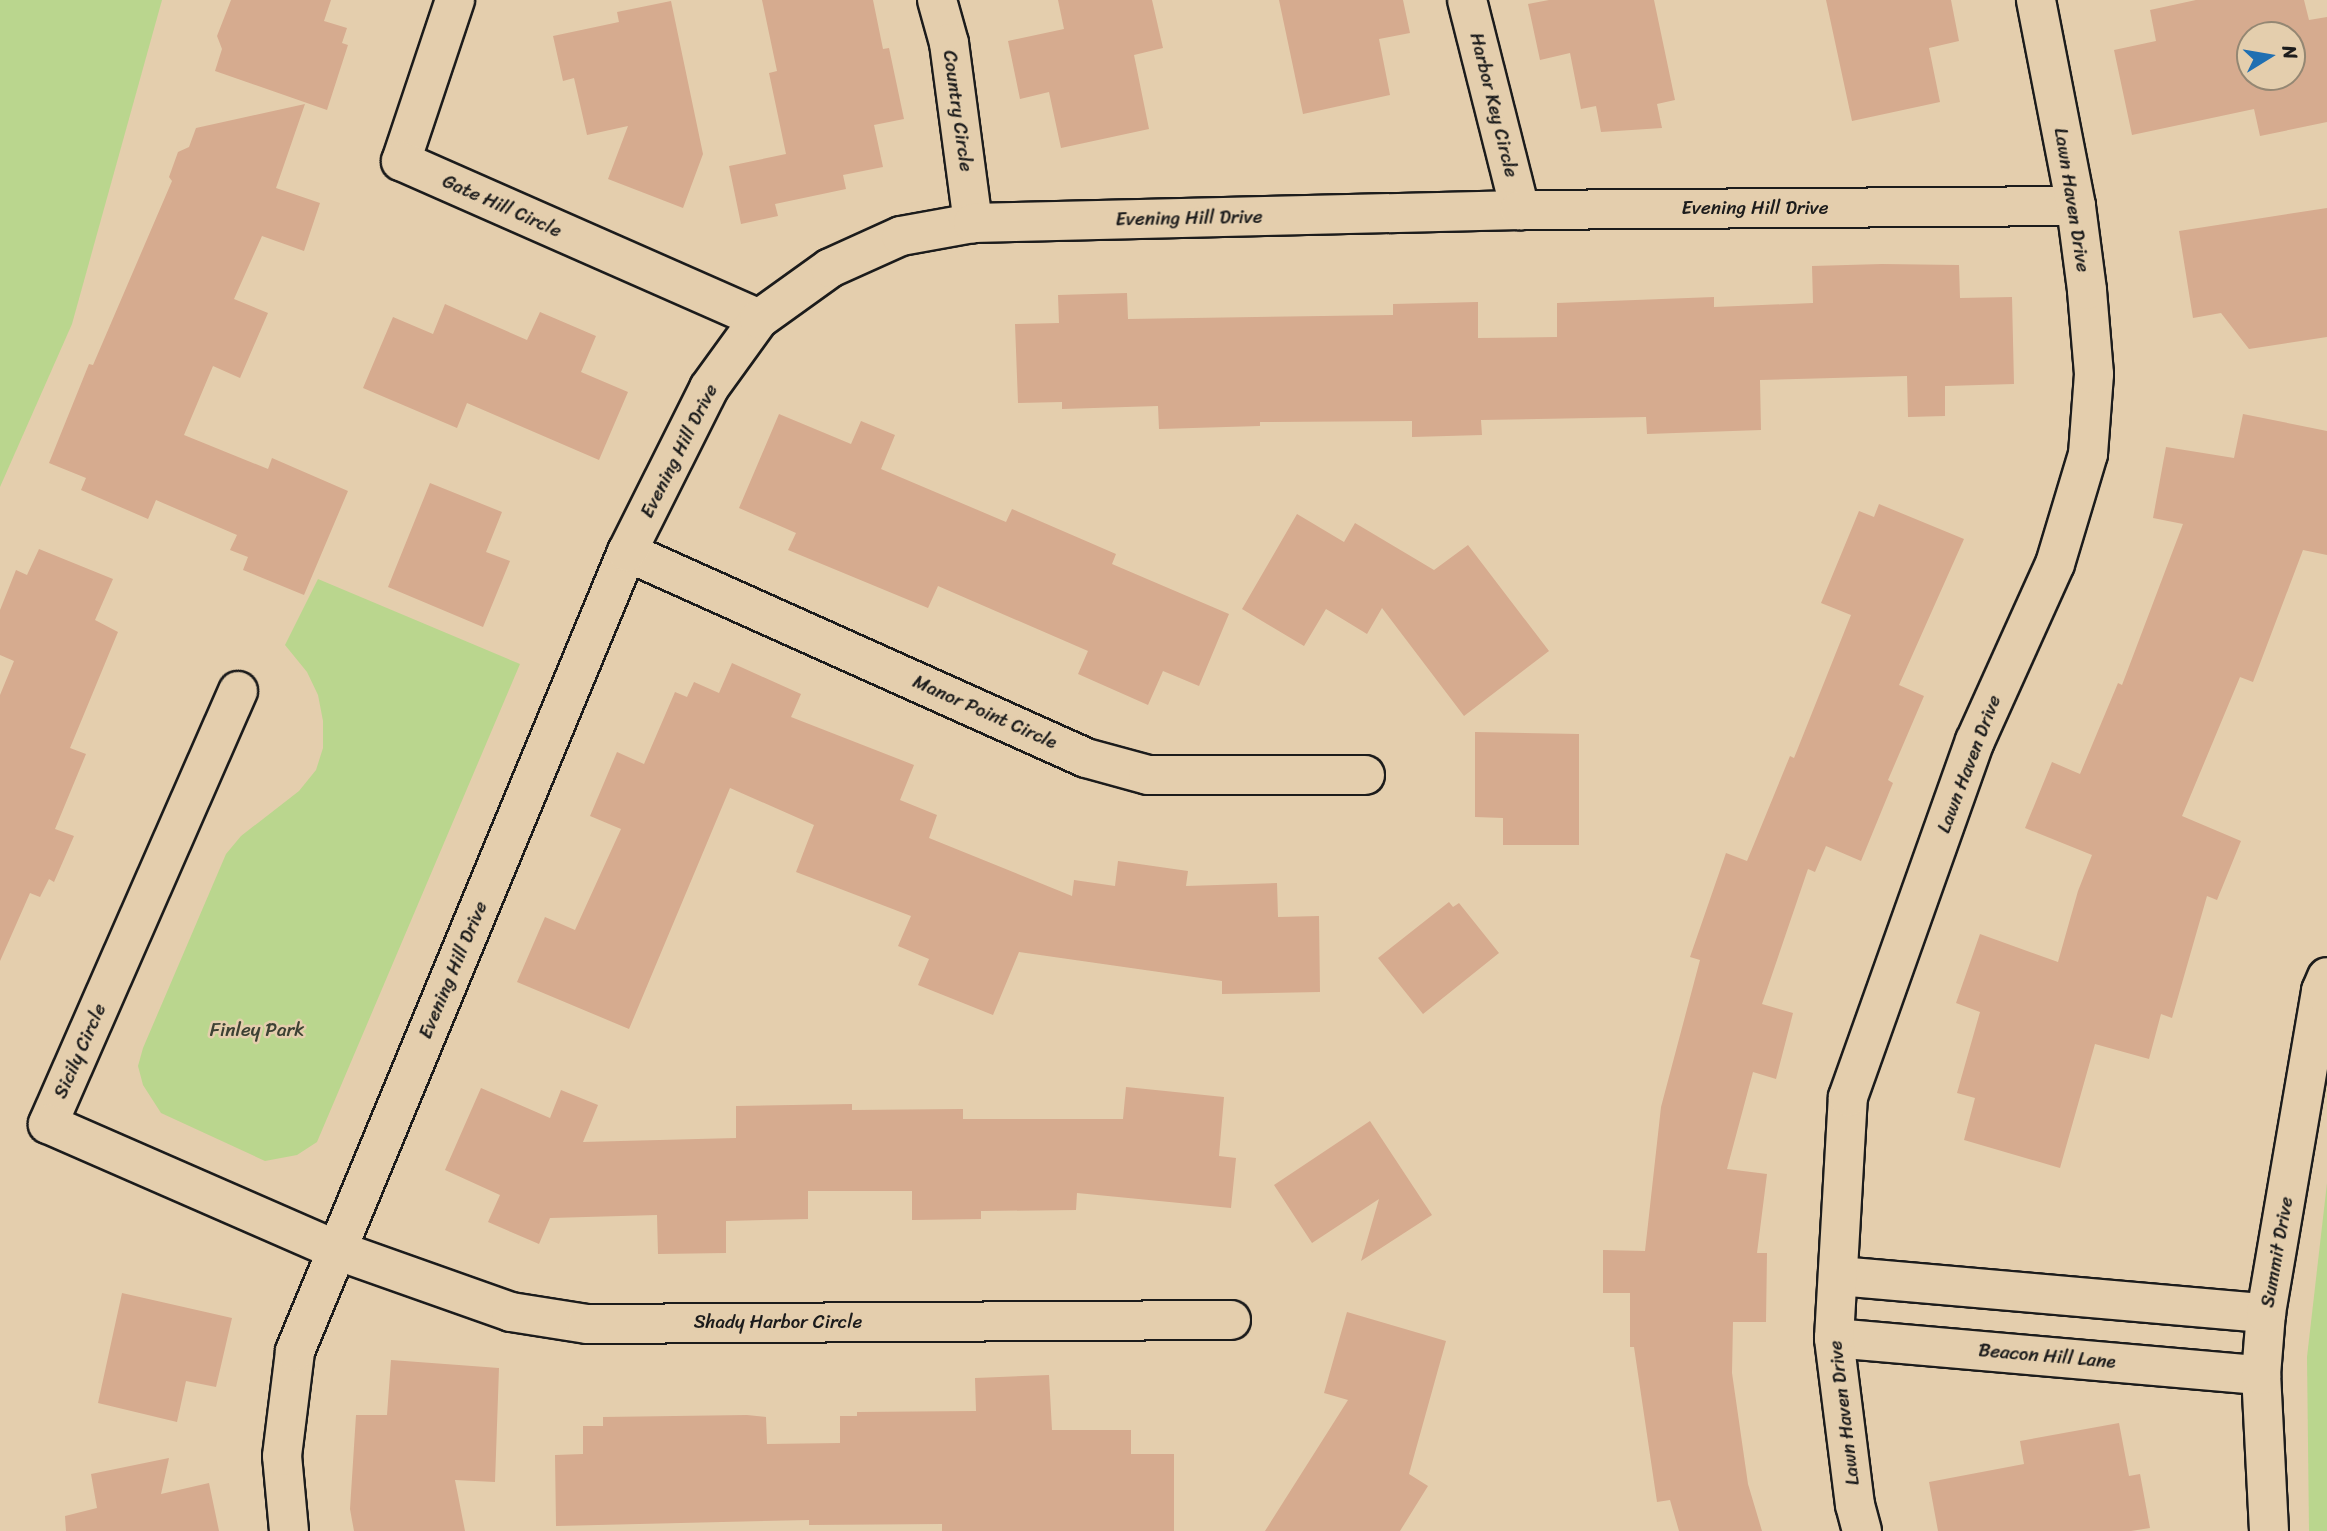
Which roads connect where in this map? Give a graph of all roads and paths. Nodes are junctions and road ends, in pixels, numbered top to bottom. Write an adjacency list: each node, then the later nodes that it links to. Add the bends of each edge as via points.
1 (456, 0): 8 (street, Gate Hill Circle, via 401,161)
2 (937, 0): 7 (street, Country Circle, via 949,43)
3 (1467, 0): 6 (street, Harbor Key Circle)
4 (2036, 0): 5 (street, Lawn Haven Drive)
5 (2076, 206): 6 (street, Evening Hill Drive); 14 (street, Lawn Haven Drive, via 2094,374 2088,454 2055,564 1975,741 1848,1097)
6 (1520, 210): 7 (street, Evening Hill Drive)
7 (973, 223): 8 (street, Evening Hill Drive, via 901,236 830,268)
8 (759, 318): 9 (street, Evening Hill Drive, via 709,388)
9 (627, 552): 11 (street, Manor Point Circle, via 1086,758 1148,775); 13 (street, Evening Hill Drive)
10 (238, 691): 13 (street, Sicily Circle, via 48,1124)
11 (1365, 775)
12 (2327, 977): 15 (street, Summit Drive)
13 (336, 1250): 16 (street, Shady Harbor Circle, via 511,1312 587,1324); 19 (street, Evening Hill Drive, via 295,1350 282,1456)
14 (1839, 1276): 15 (street); 17 (street, Lawn Haven Drive)
15 (2266, 1313): 18 (street, Summit Drive)
16 (1231, 1320)
17 (1834, 1338): 18 (street, Beacon Hill Lane); 20 (street, Lawn Haven Drive)
18 (2261, 1375): 21 (street, Summit Drive)
19 (289, 1531)
20 (1862, 1531)
21 (2269, 1531)

